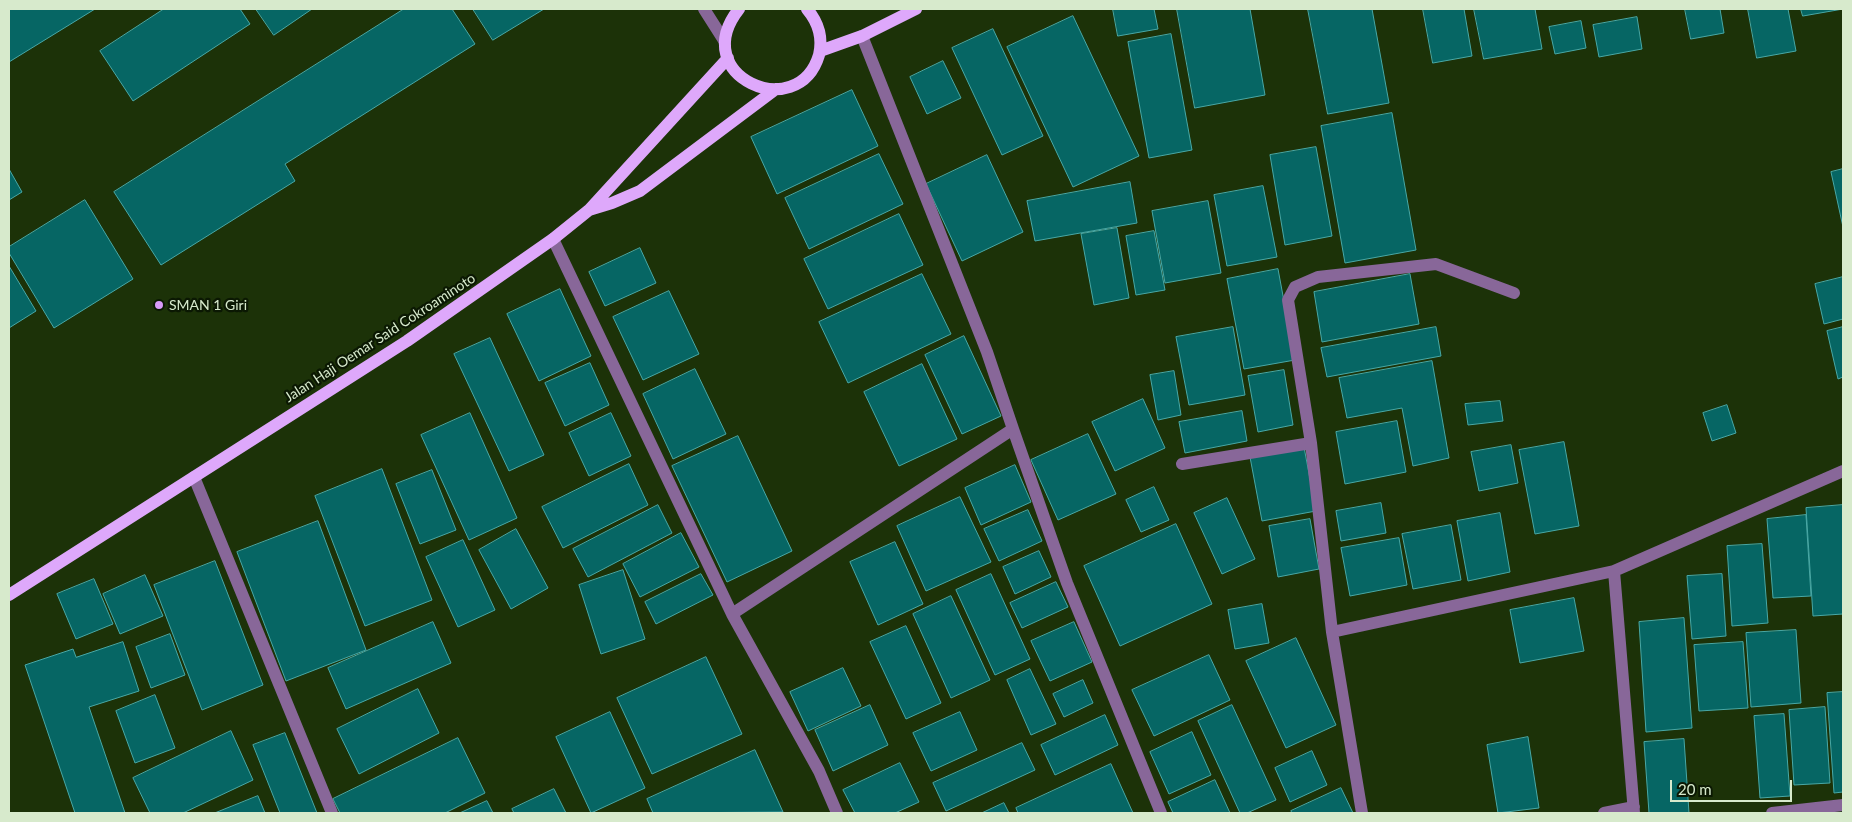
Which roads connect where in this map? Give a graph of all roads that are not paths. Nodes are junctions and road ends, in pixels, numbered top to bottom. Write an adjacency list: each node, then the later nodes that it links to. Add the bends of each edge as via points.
1 (704, 9): 6 (street)
2 (739, 9): 6 (main road, via 727,29)
3 (807, 9): 7 (main road, via 820,33)
4 (916, 9): 5 (main road)
5 (862, 36): 7 (main road); 13 (street, via 987,352)
6 (725, 42): 8 (main road)
7 (820, 51): 9 (main road, via 817,61 804,78 786,88)
8 (728, 58): 9 (main road, via 746,82 760,88); 10 (main road, Jalan Haji Oemar Said Cokroaminoto)
9 (776, 89): 10 (main road, via 640,191)
10 (589, 210): 11 (main road, Jalan Haji Oemar Said Cokroaminoto)
11 (553, 239): 17 (main road, Jalan Haji Oemar Said Cokroaminoto, via 407,341); 20 (street)
12 (1514, 293): 14 (street, via 1436,264 1318,277 1295,287 1288,300)
13 (1013, 429): 20 (street); 26 (street, via 1067,582)
14 (1311, 442): 15 (street); 21 (street)
15 (1182, 464)
16 (1843, 472): 18 (street)
17 (194, 476): 19 (main road, Jalan Haji Oemar Said Cokroaminoto); 24 (street)
18 (1614, 571): 21 (street); 23 (street)
19 (9, 595)
20 (732, 614): 25 (street, via 820,771)
21 (1332, 632): 27 (street)
22 (1843, 806): 29 (street)
23 (1634, 810): 28 (street)
24 (332, 813)
25 (837, 813)
26 (1161, 813)
27 (1362, 813)
28 (1604, 813)
29 (1772, 813)

